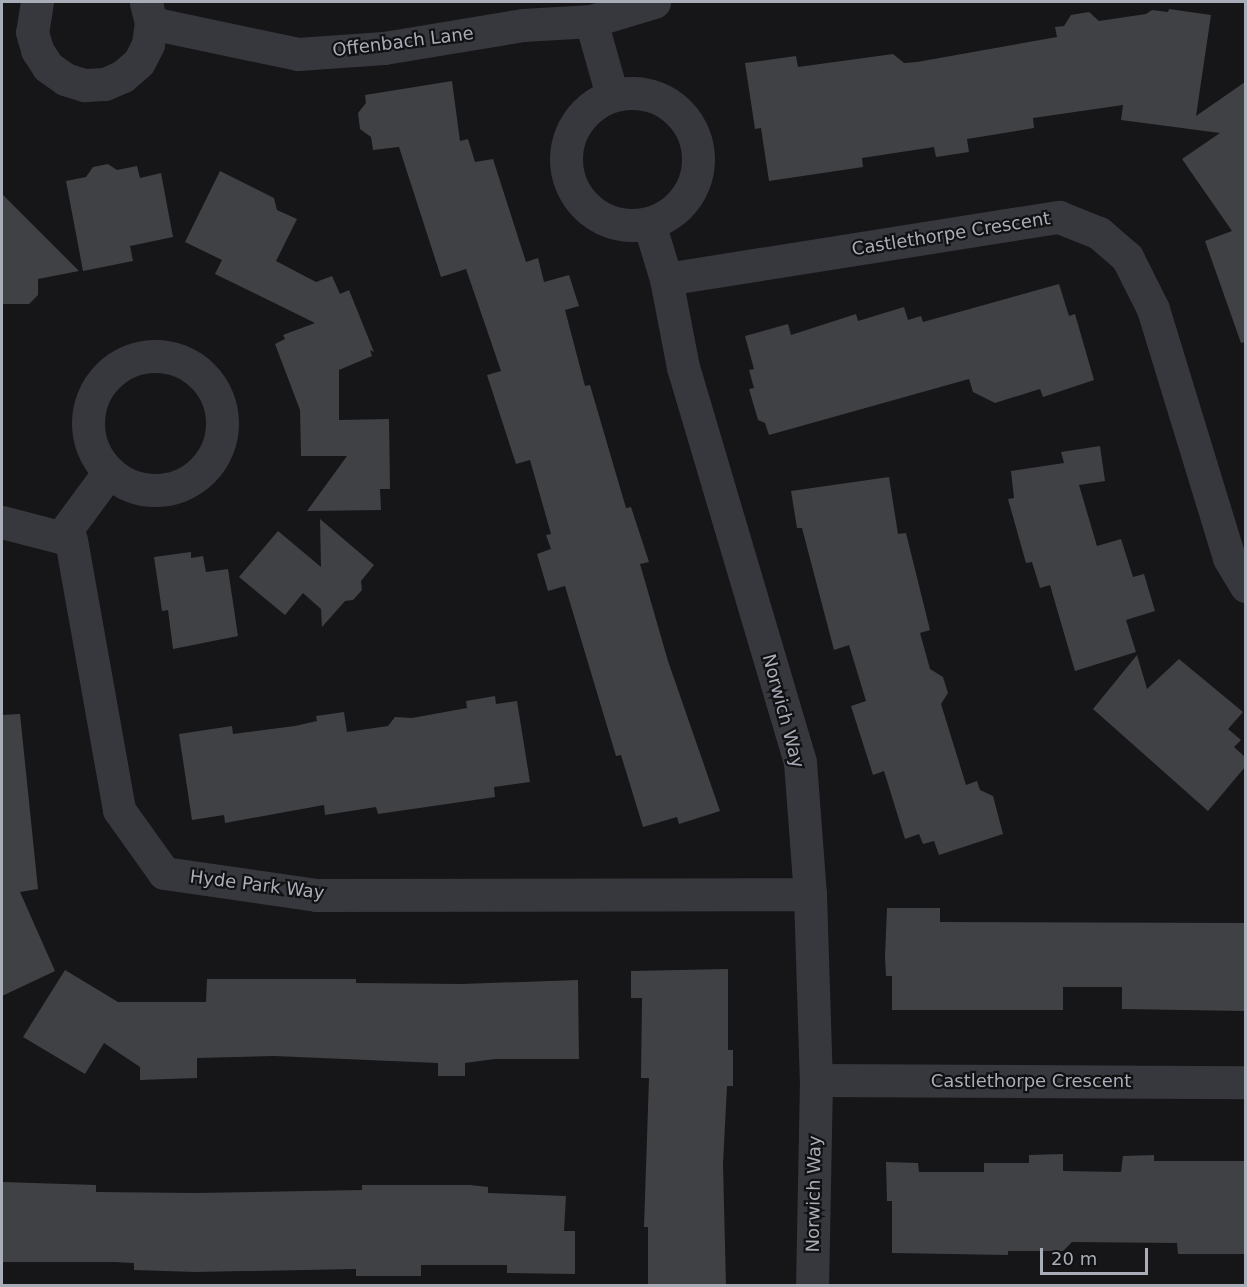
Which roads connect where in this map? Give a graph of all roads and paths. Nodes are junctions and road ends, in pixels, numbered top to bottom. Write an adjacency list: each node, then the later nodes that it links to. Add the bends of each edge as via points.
1 (37, 2): 3 (street, Offenbach Lane, via 32,32 37,50 48,67 64,79 84,85 105,84 123,76 139,62 148,44)
2 (654, 2): 4 (street, Offenbach Lane)
3 (148, 13): 4 (street, Offenbach Lane, via 298,54 384,48 524,25)
4 (591, 21): 5 (street)
5 (612, 95): 6 (street, via 592,105 576,122 567,143 565,166 572,189 586,207 605,220 627,225); 6 (street, via 644,94 673,106 687,121 696,140 698,160 685,200)
6 (650, 223): 7 (street, Norwich Way)
7 (666, 279): 11 (street, Castlethorpe Crescent, via 1059,217 1099,233 1127,257 1153,309 1229,558); 12 (street, Norwich Way, via 683,367 800,762)
8 (109, 472): 8 (street, via 131,486 154,490 177,487 197,476 212,458 221,436 222,413 214,391 200,373 180,360 158,355 135,358 114,369 94,397 88,431 95,453); 10 (street)
9 (2, 522): 10 (street)
10 (61, 537): 12 (street, Hyde Park Way, via 71,540 119,810 164,873 316,895)
11 (1245, 586)
12 (810, 894): 13 (street, Norwich Way)
13 (816, 1080): 14 (street, Castlethorpe Crescent); 15 (street, Norwich Way)
14 (1245, 1082)
15 (812, 1286)

